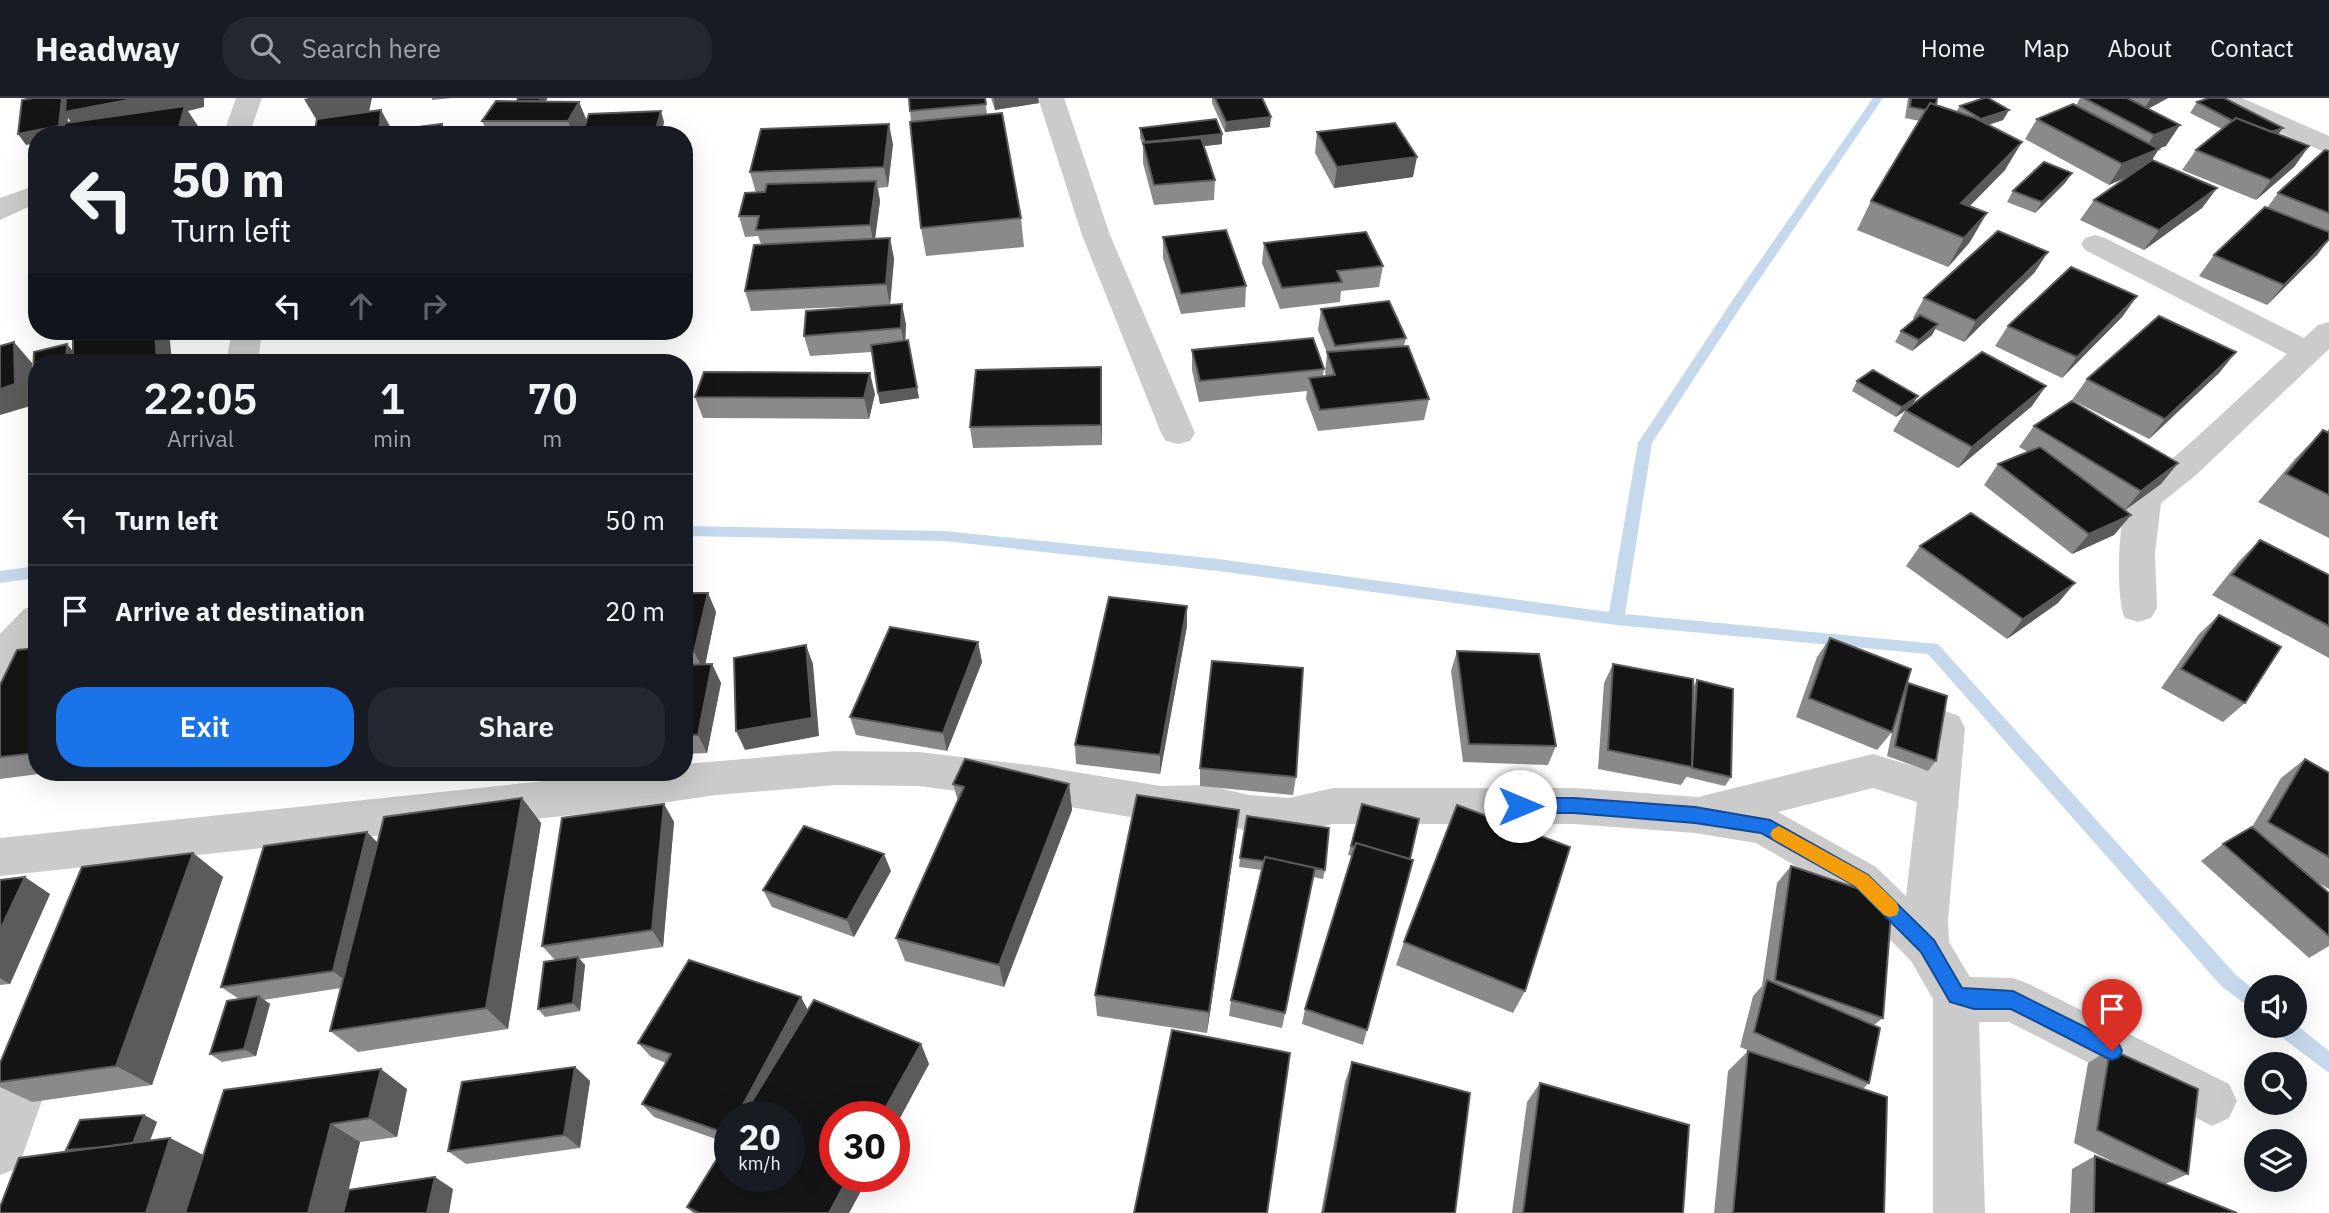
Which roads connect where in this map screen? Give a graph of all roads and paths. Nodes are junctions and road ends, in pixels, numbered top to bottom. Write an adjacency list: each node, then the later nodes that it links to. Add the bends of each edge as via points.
1 (249, 98): 4 (street)
2 (1051, 98): 10 (street, via 1096,235)
3 (2221, 98): 5 (street)
4 (239, 126)
5 (2329, 146)
6 (28, 196): 7 (street)
7 (0, 212)
8 (2095, 244): 9 (street)
9 (2318, 342): 11 (street, via 2183,468 2144,498 2137,552)
10 (1178, 433)
11 (2138, 608)
12 (28, 628): 13 (street)
13 (0, 671)
14 (1945, 728): 17 (street)
15 (693, 780): 18 (street, via 836,768 919,769 1161,804 1206,803 1289,816 1333,806 1574,806)
16 (689, 781): 19 (street, via 102,864)
17 (1938, 791): 18 (street, via 1873,771); 20 (street)
18 (1695, 815): 20 (street, via 1776,832 1861,880)
19 (0, 857)
20 (1927, 946): 21 (street)
21 (1956, 996): 23 (street, via 2013,1000); 25 (street)
22 (50, 1010): 24 (street)
23 (2212, 1101)
24 (0, 1150)
25 (1959, 1213)

